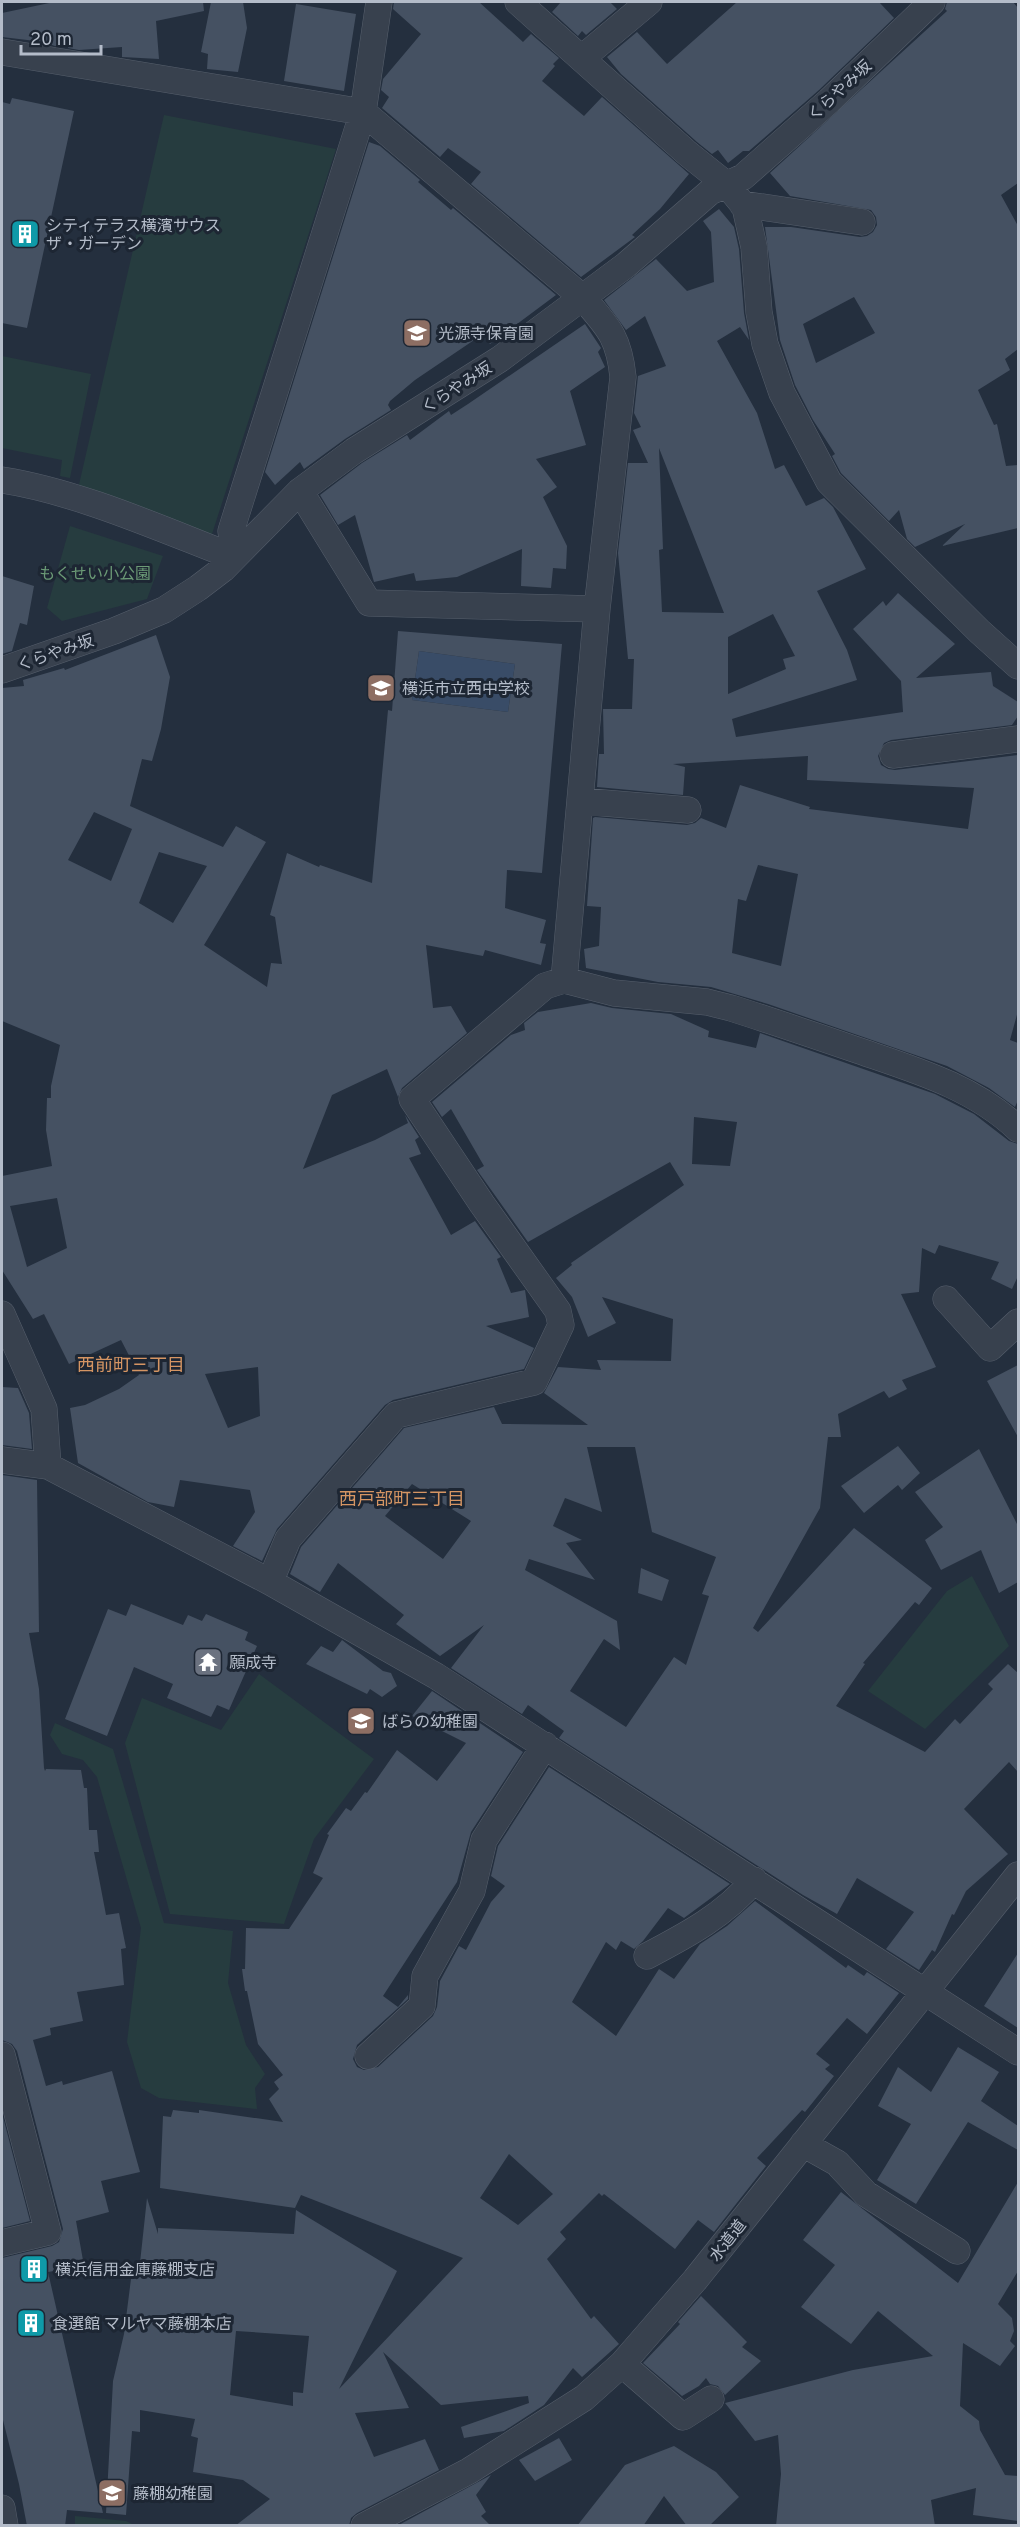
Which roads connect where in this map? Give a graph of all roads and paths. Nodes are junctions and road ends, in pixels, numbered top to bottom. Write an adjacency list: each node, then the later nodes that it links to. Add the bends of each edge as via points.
1 (379, 2): 7 (street)
2 (518, 2): 6 (street)
3 (649, 2): 6 (street)
4 (932, 2): 8 (street, くらやみ坂, via 743,177)
5 (2, 52): 7 (street)
6 (582, 58): 8 (street)
7 (363, 112): 10 (street); 13 (street, via 231,531)
8 (734, 194): 9 (street); 10 (street, くらやみ坂, via 710,192); 15 (street, via 745,207 754,247 765,344 782,393 829,482)
9 (862, 222)
10 (583, 298): 12 (street, くらやみ坂, via 500,359 354,451); 14 (street, via 612,333 621,352 623,377)
11 (2, 480): 13 (street, via 132,518)
12 (300, 491): 13 (street, くらやみ坂); 14 (street, via 369,603)
13 (234, 557): 16 (street, くらやみ坂, via 164,610)
14 (597, 609): 19 (street)
15 (1018, 666)
16 (2, 670)
17 (1018, 739): 18 (street)
18 (893, 755)
19 (580, 801): 20 (street); 21 (street)
20 (688, 810)
21 (564, 980): 22 (street, via 615,993 707,1002 763,1018 936,1078 999,1111); 28 (street, via 545,986 412,1099 558,1311 561,1325 534,1382 396,1416 288,1539)
22 (1018, 1129)
23 (946, 1299): 25 (street, via 990,1348)
24 (2, 1314): 27 (street, via 44,1409)
25 (1018, 1322)
26 (2, 1460): 27 (street)
27 (48, 1466): 28 (street)
28 (270, 1582): 29 (street, via 436,1676)
29 (545, 1745): 31 (street); 36 (street, via 484,1840 472,1891 425,1976 422,2006)
30 (1018, 1875): 33 (street, 水道道)
31 (754, 1880): 32 (street, via 709,1922); 33 (street)
32 (647, 1956)
33 (924, 1992): 34 (street); 37 (street, 水道道)
34 (1018, 2052)
35 (2, 2055): 38 (street, via 48,2232)
36 (368, 2056)
37 (803, 2144): 39 (street, via 837,2163 866,2194); 40 (street, 水道道, via 682,2296)
38 (2, 2243)
39 (957, 2251)
40 (622, 2364): 41 (street, via 682,2417); 44 (street, 水道道, via 584,2398 469,2471)
41 (711, 2399)
42 (2, 2508): 43 (street)
43 (5, 2526)
44 (364, 2526)

